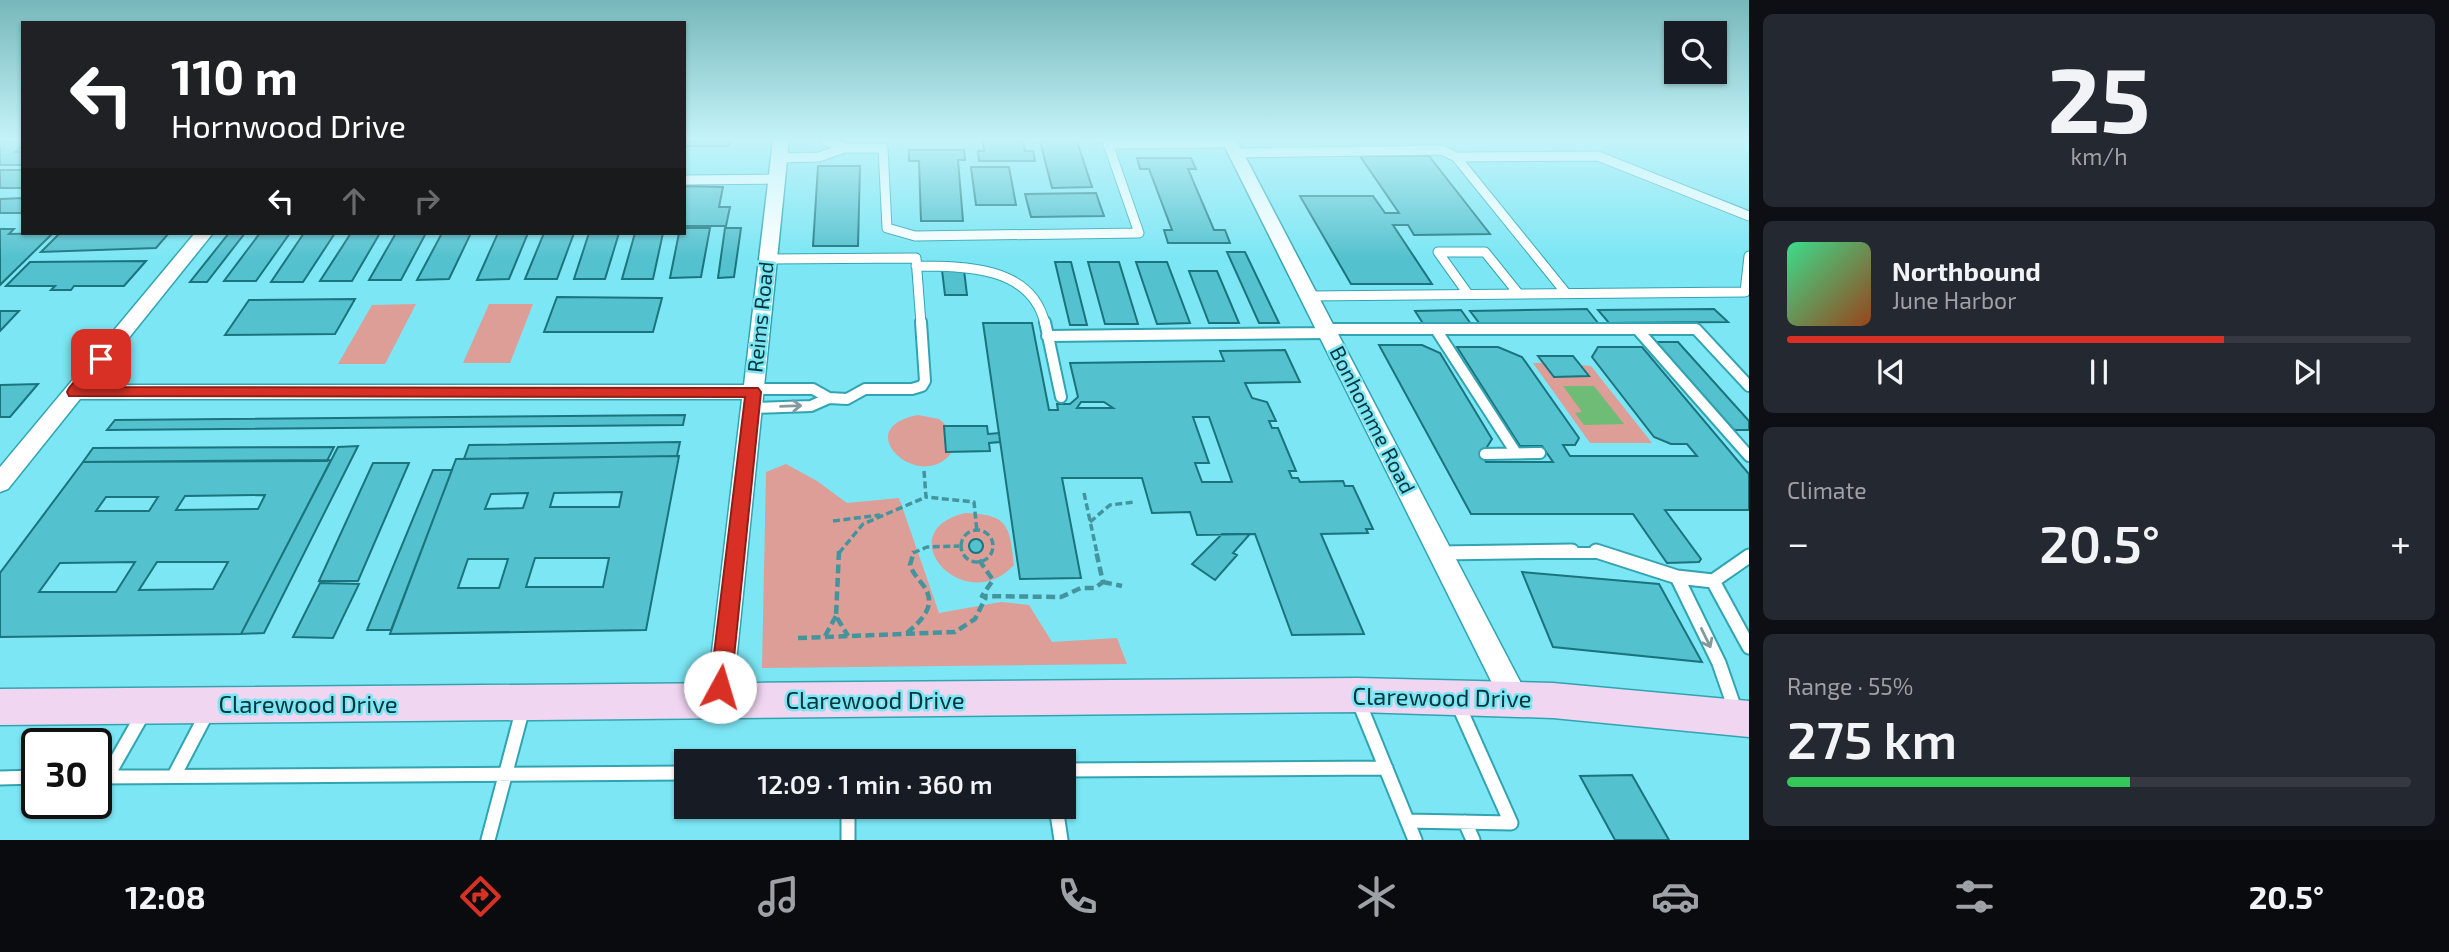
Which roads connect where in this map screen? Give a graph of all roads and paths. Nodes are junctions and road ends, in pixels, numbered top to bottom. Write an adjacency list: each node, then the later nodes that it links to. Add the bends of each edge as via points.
1 (777, 180): 10 (street, Reims Road)
2 (885, 180): 3 (lane, via 887,228 915,236 1139,233)
3 (1121, 180)
4 (1250, 180): 15 (street, Bonhomme Road)
5 (1475, 180): 13 (lane)
6 (1659, 180): 7 (lane)
7 (1749, 216)
8 (202, 235): 21 (street)
9 (1749, 256): 13 (lane, via 1745,292)
10 (768, 259): 11 (lane, via 916,258); 22 (street, Reims Road)
11 (916, 266): 19 (lane, via 974,266 1007,275 1041,306); 24 (lane, via 922,386 865,389 847,399)
12 (1518, 293): 13 (lane); 14 (lane); 14 (lane, via 1485,252 1438,252)
13 (1566, 293)
14 (1468, 294): 15 (lane)
15 (1309, 296): 17 (street, Bonhomme Road)
16 (1638, 330): 18 (lane); 20 (lane, via 1696,330); 28 (lane)
17 (1326, 331): 18 (lane); 19 (lane); 39 (street, Bonhomme Road)
18 (1437, 331): 25 (lane)
19 (1047, 336): 23 (lane)
20 (1749, 386)
21 (74, 392): 22 (street); 30 (street)
22 (753, 396): 24 (lane, one-way to 24, via 811,406); 24 (lane, via 813,389); 56 (street, Reims Road)
23 (1061, 397)
24 (829, 398)
25 (1516, 453): 26 (lane); 27 (lane)
26 (1540, 453)
27 (1485, 454)
28 (1749, 456)
29 (924, 471): 32 (path)
30 (0, 483)
31 (1084, 493): 36 (path)
32 (926, 497): 34 (path); 37 (path, via 974,502)
33 (1135, 502): 36 (path, via 1112,502)
34 (883, 514): 35 (path); 47 (path, via 863,524 839,551)
35 (834, 521)
36 (1090, 522): 44 (path)
37 (977, 532): 38 (path, via 966,534); 41 (path, via 991,539 994,548 989,557)
38 (959, 546): 41 (path, via 968,558); 48 (path, via 914,551 909,560 911,570 928,593 929,604 926,617)
39 (1439, 553): 42 (lane, via 1595,551); 55 (street, Bonhomme Road)
40 (1749, 556): 43 (lane)
41 (979, 560): 46 (path, via 993,580 982,596)
42 (1677, 577): 43 (lane); 61 (lane, one-way to 61)
43 (1713, 581): 52 (lane)
44 (1102, 582): 45 (path); 46 (path, via 1096,588 1081,588 1061,597)
45 (1122, 586)
46 (986, 597): 48 (path, via 969,627)
47 (836, 617): 49 (path); 50 (path)
48 (905, 634): 49 (path)
49 (848, 636): 50 (path)
50 (824, 637): 51 (path)
51 (798, 638)
52 (1749, 647)
53 (1357, 695): 54 (street, Clarewood Drive); 56 (street, Clarewood Drive); 63 (lane)
54 (1455, 696): 55 (street, Clarewood Drive); 74 (lane, via 1511,823)
55 (1514, 698): 61 (street, Clarewood Drive)
56 (719, 702): 57 (street, Clarewood Drive)
57 (524, 704): 58 (street, Clarewood Drive); 65 (lane)
58 (211, 705): 59 (street, Clarewood Drive); 67 (lane)
59 (148, 706): 60 (street, Clarewood Drive); 62 (lane)
60 (0, 707)
61 (1744, 719)
62 (112, 762)
63 (1386, 768): 64 (lane); 73 (lane)
64 (1076, 770)
65 (506, 773): 66 (lane); 67 (lane); 75 (lane)
66 (674, 773)
67 (174, 776): 69 (lane)
68 (21, 777): 70 (lane)
69 (112, 777)
70 (0, 778)
71 (848, 819): 76 (lane)
72 (1058, 819): 77 (lane)
73 (1407, 821): 74 (lane); 78 (lane)
74 (1465, 822): 79 (lane)
75 (488, 840)
76 (848, 840)
77 (1061, 840)
78 (1415, 840)
79 (1473, 840)

